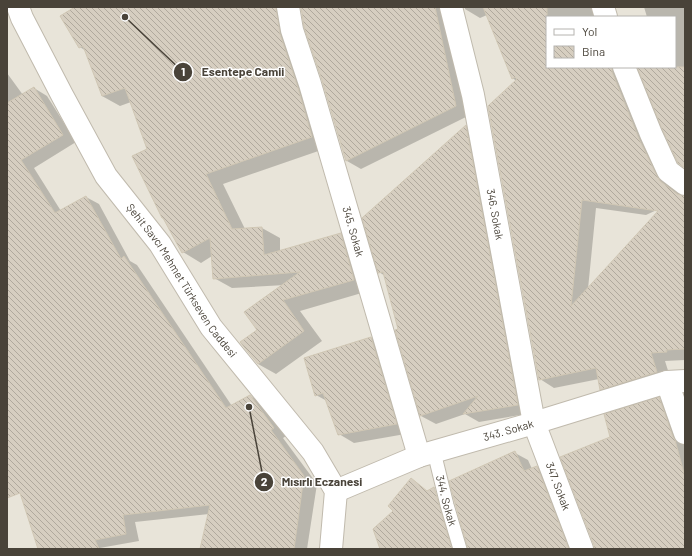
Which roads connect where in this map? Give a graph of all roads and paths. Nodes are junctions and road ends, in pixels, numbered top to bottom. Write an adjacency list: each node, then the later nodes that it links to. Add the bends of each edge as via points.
1 (18, 7): 10 (street, Şehit Savcı Mehmet Türkseven Caddesi, via 106,176 160,244 211,327 313,452)
2 (288, 7): 9 (street, 345. Sokak, via 292,30)
3 (450, 7): 7 (street, 346. Sokak, via 472,96)
4 (624, 68): 5 (street, via 668,171)
5 (685, 184)
6 (676, 382): 7 (street, 343. Sokak); 8 (street)
7 (534, 423): 9 (street, 343. Sokak); 13 (street, 347. Sokak)
8 (685, 433)
9 (427, 454): 10 (street, 343. Sokak); 12 (lane, 344. Sokak, via 447,505)
10 (336, 491): 11 (street)
11 (331, 549)
12 (460, 549)
13 (582, 549)

